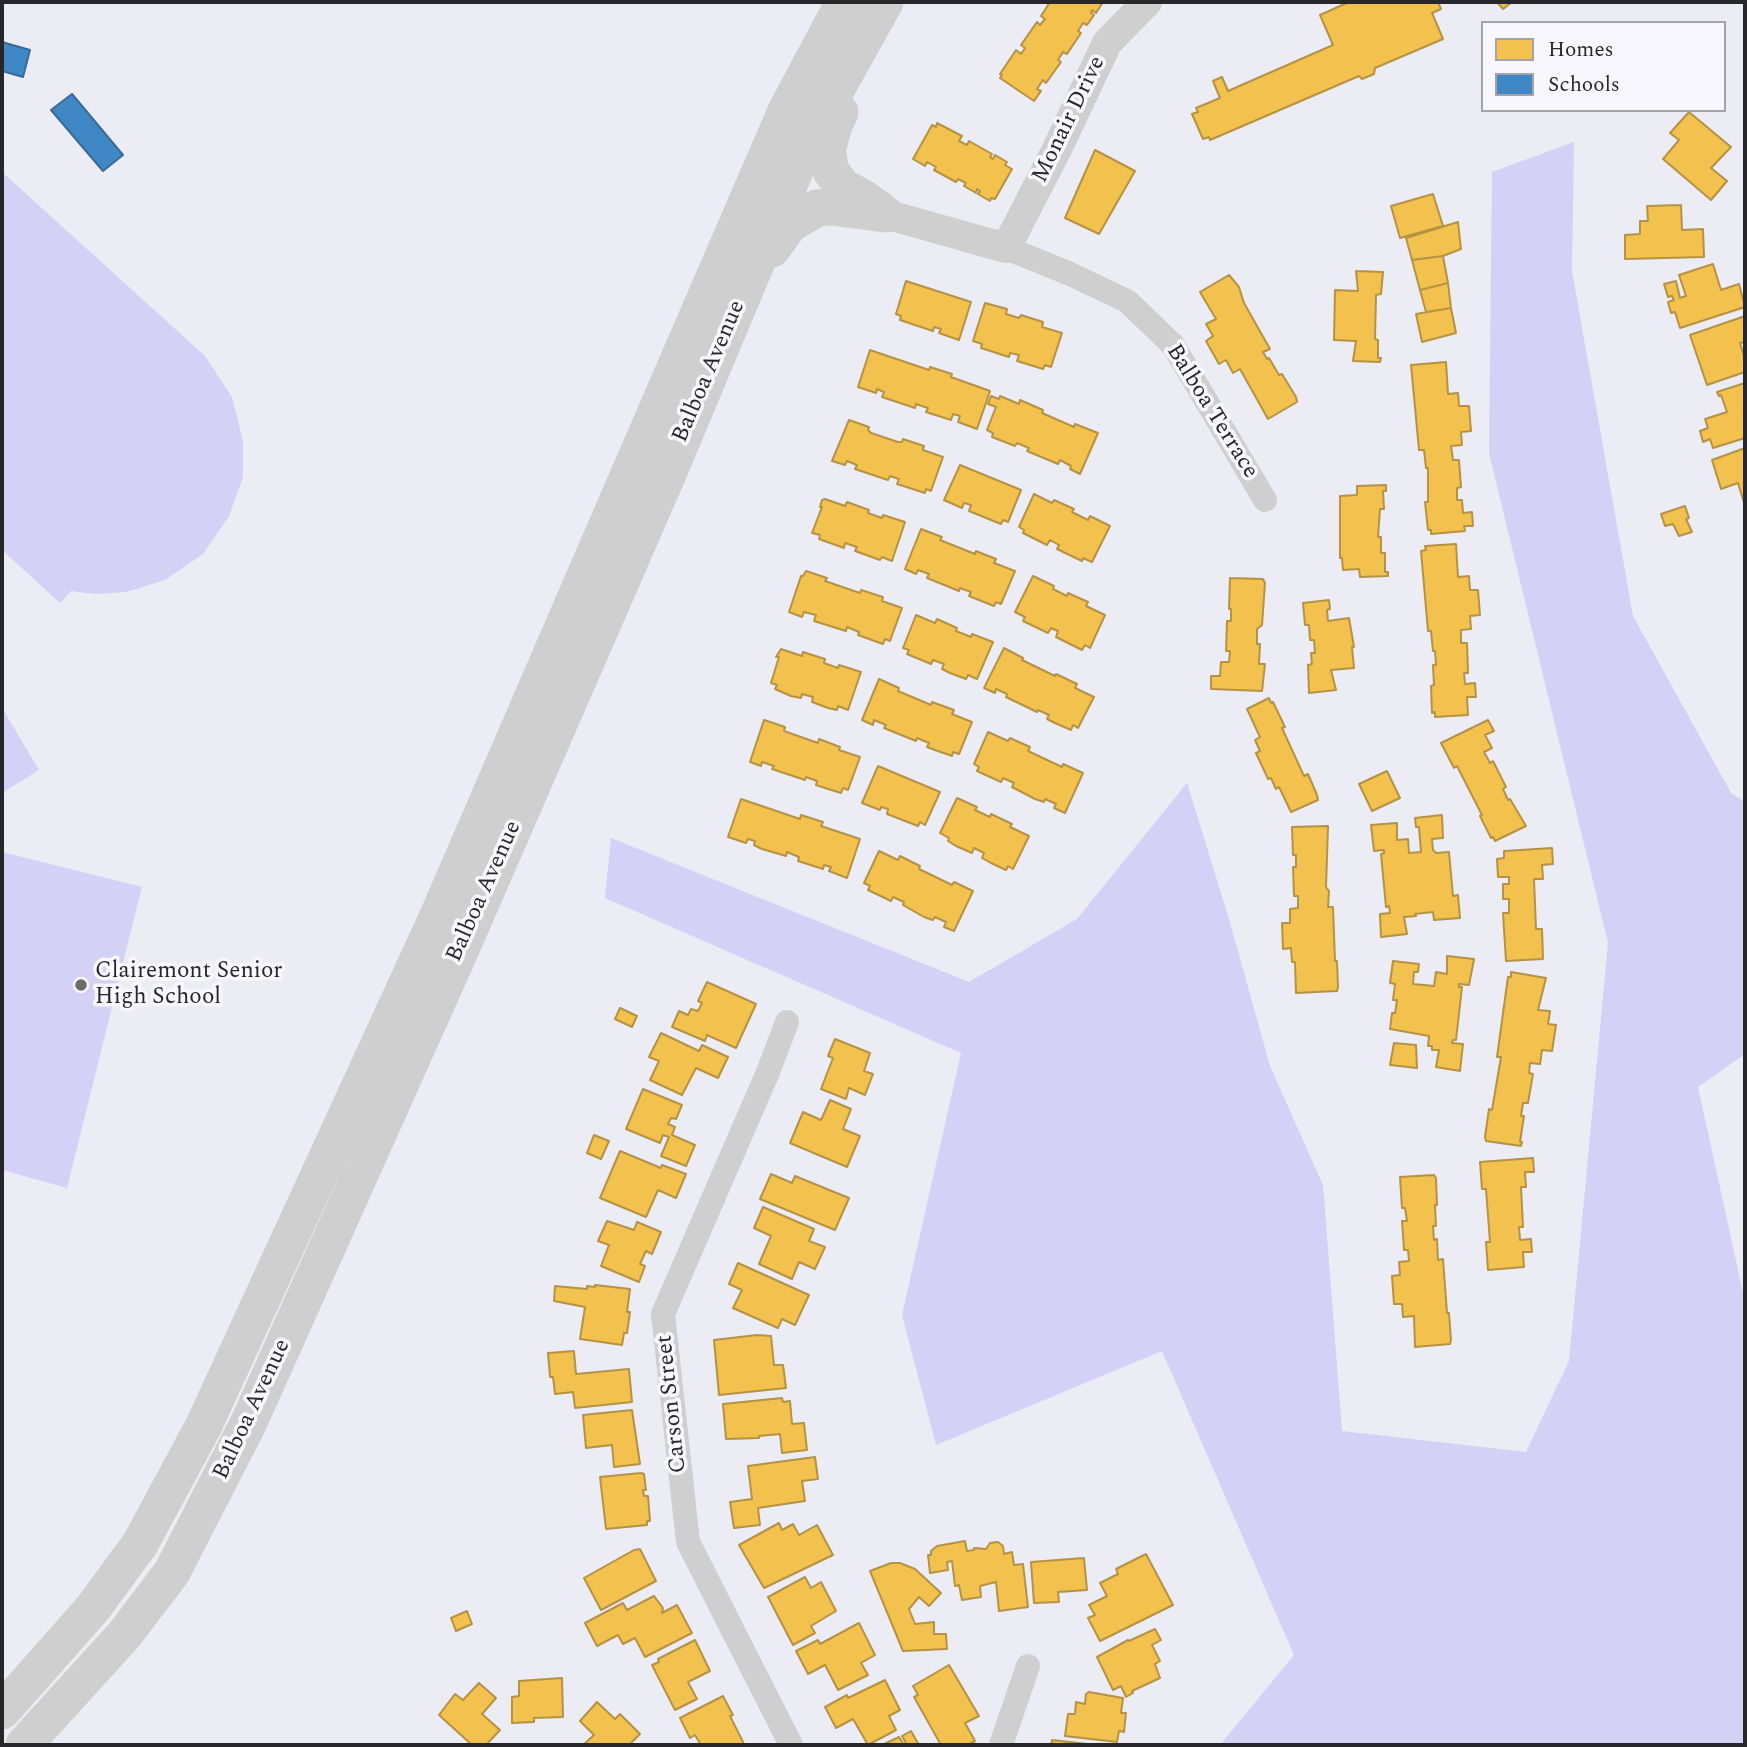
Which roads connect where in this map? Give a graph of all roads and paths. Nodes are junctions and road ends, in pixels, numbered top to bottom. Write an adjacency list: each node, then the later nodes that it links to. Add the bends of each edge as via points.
1 (844, 2): 10 (main road, Balboa Avenue, via 786,111 437,918 204,1425 140,1544 93,1608)
2 (1147, 2): 5 (street, Monair Drive, via 1107,43)
3 (883, 4): 4 (main road, via 867,62 834,125 827,151 836,180); 6 (main road, Balboa Avenue, via 807,142)
4 (885, 214): 5 (street, Balboa Terrace); 6 (main road, via 817,208 790,223 775,243 742,319)
5 (1006, 248): 7 (street, Balboa Terrace, via 1127,301 1173,345)
6 (719, 352): 11 (main road, Balboa Avenue, via 457,958 249,1422 172,1572 125,1634)
7 (1265, 500)
8 (787, 1022): 12 (street, Carson Street, via 663,1314 688,1542)
9 (1028, 1666): 13 (street)
10 (2, 1711)
11 (24, 1745)
12 (791, 1745)
13 (1001, 1745)

